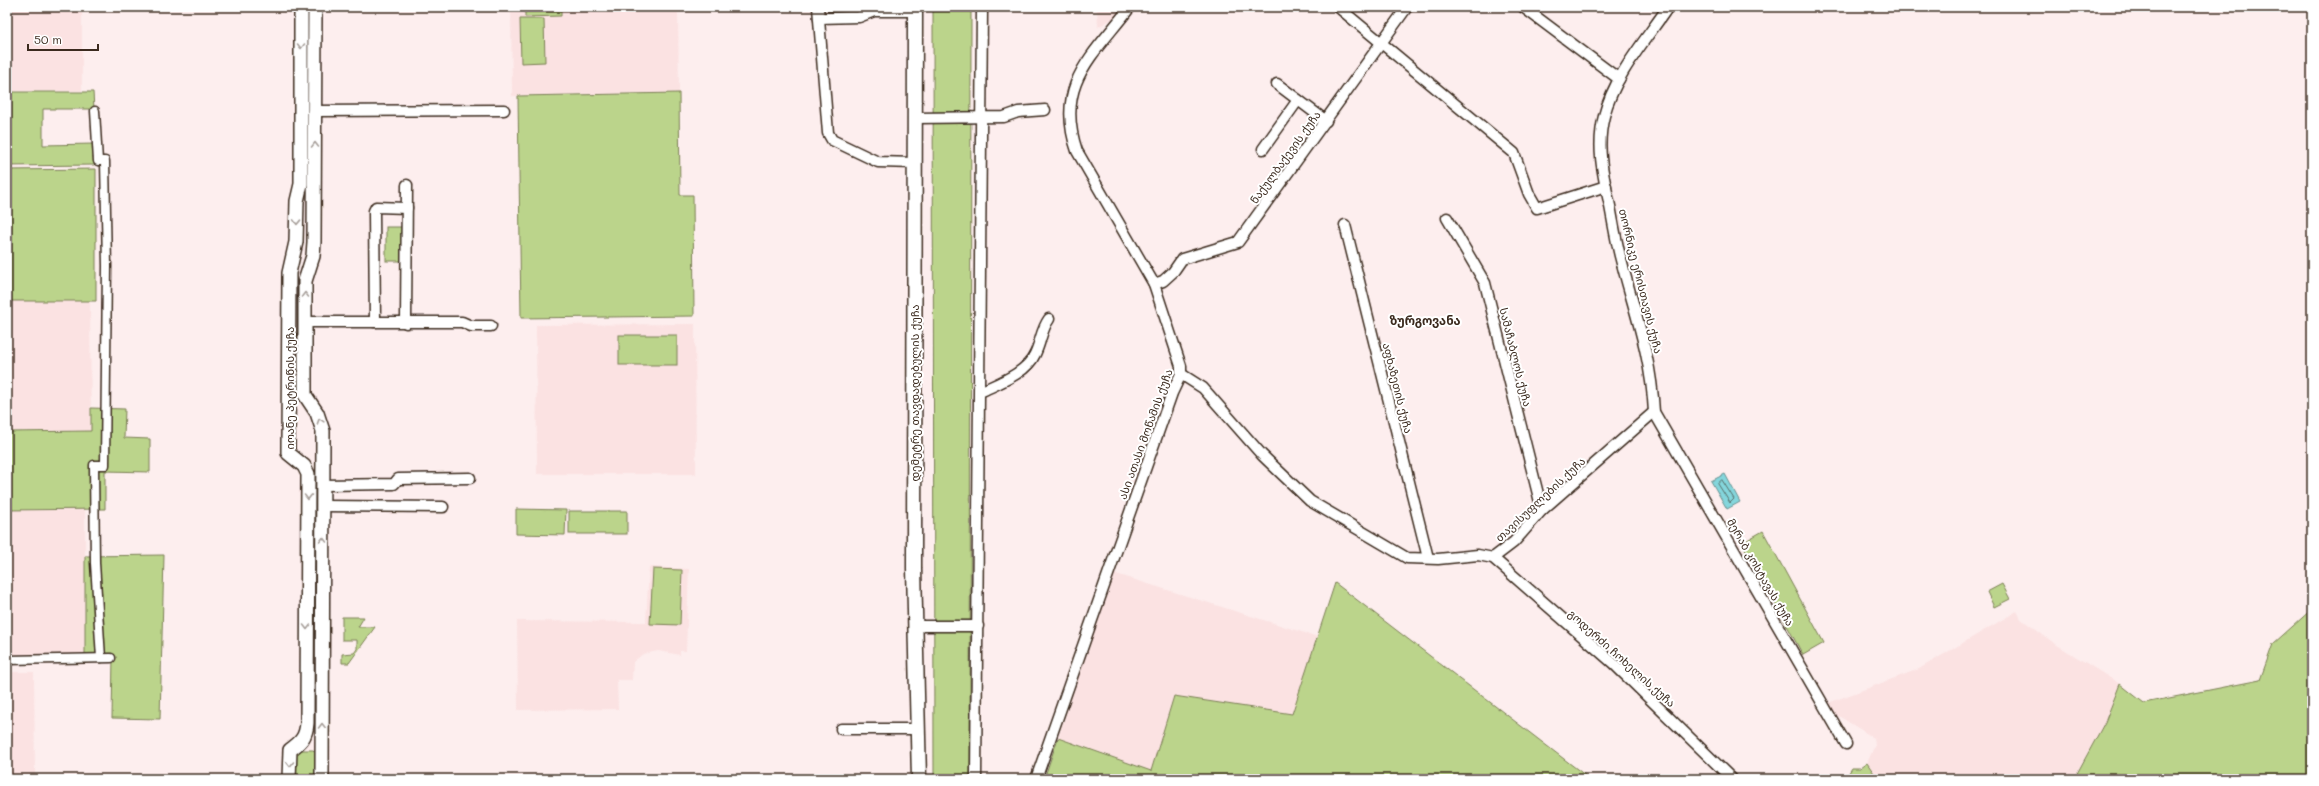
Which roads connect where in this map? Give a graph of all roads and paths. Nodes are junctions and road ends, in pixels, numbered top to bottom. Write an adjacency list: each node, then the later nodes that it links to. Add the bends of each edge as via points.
1 (301, 7): 15 (street, იოანე პეტრიწის ქუჩა, one-way to 15)
2 (315, 7): 16 (street, იოანე პეტრიწის ქუჩა)
3 (818, 7): 11 (street)
4 (982, 7): 22 (street)
5 (1130, 7): 40 (street, ასი ათასი მოწამის ქუჩა, via 1081,70 1071,94 1069,116 1077,151)
6 (1338, 7): 12 (street)
7 (1407, 7): 12 (street, ნაქულბაქევის ქუჩა)
8 (1523, 7): 13 (street)
9 (1668, 7): 13 (street, თორნიკე ერისთავის ქუჩა)
10 (915, 9): 11 (street, via 874,11 859,18); 23 (main road, დემეტრე თავდადებულის ქუჩა)
11 (819, 18): 26 (street, via 828,133 832,140 878,162)
12 (1382, 42): 24 (street, ნაქულბაქევის ქუჩა); 30 (street, via 1514,153 1537,208)
13 (1619, 79): 30 (street, თორნიკე ერისთავის ქუჩა, via 1604,117 1600,160)
14 (1277, 84): 17 (street)
15 (301, 89): 16 (street); 27 (street, იოანე პეტრიწის ქუჩა)
16 (315, 89): 20 (street, იოანე პეტრიწის ქუჩა)
17 (1298, 100): 24 (street); 25 (street)
18 (504, 110): 20 (street)
19 (1045, 110): 22 (street, via 1018,112 1008,117)
20 (315, 111): 28 (street, იოანე პეტრიწის ქუჩა, one-way to 20)
21 (95, 112): 63 (street, via 98,161 104,161 107,266 105,465 94,465 95,563)
22 (981, 117): 23 (street); 47 (street)
23 (915, 118): 26 (main road, დემეტრე თავდადებულის ქუჩა)
24 (1326, 121): 40 (street, ნაქულბაქევის ქუჩა, via 1238,242 1182,259 1163,281)
25 (1263, 149)
26 (915, 163): 61 (main road, დემეტრე თავდადებულის ქუჩა)
27 (301, 184): 28 (street, via 305,192 311,192); 31 (street, იოანე პეტრიწის ქუჩა)
28 (315, 184): 32 (street, იოანე პეტრიწის ქუჩა)
29 (407, 185): 33 (street)
30 (1606, 186): 48 (street, თორნიკე ერისთავის ქუჩა, via 1620,256 1650,366)
31 (297, 201): 32 (street, via 301,197 310,197); 36 (street, იოანე პეტრიწის ქუჩა, one-way to 36)
32 (315, 202): 37 (street, იოანე პეტრიწის ქუჩა)
33 (407, 208): 43 (street, via 376,207 374,211); 44 (street)
34 (1447, 218): 56 (street, სამაჩაბლოს ქუჩა, via 1485,283)
35 (1345, 225): 57 (street, აფხაზეთის ქუჩა)
36 (296, 242): 37 (street, via 300,249 308,249); 39 (street, იოანე პეტრიწის ქუჩა)
37 (314, 242): 38 (street, იოანე პეტრიწის ქუჩა)
38 (313, 256): 39 (street, via 299,254); 42 (street, იოანე პეტრიწის ქუჩა, one-way to 38, via 305,281)
39 (293, 257): 49 (street, იოანე პეტრიწის ქუჩა, via 289,273 288,449)
40 (1154, 284): 46 (street, ასი ათასი მოწამის ქუჩა, via 1180,358)
41 (1049, 319): 47 (street, via 1044,326 1035,354 1028,364 1010,378)
42 (305, 322): 43 (street); 50 (street, იოანე პეტრიწის ქუჩა, one-way to 42, via 323,431 317,413 306,395)
43 (375, 322): 44 (street)
44 (406, 323): 45 (street, via 462,322 471,326)
45 (491, 326)
46 (1181, 374): 57 (street, თავისუფლების ქუჩა, via 1203,388 1262,455 1310,501 1407,558); 75 (street, ასი ათასი მოწამის ქუჩა, via 1172,393)
47 (980, 392): 62 (street)
48 (1654, 412): 56 (street, თავისუფლების ქუჩა); 69 (street, მერაბ კოსტავას ქუჩა)
49 (294, 459): 50 (street); 51 (street, იოანე პეტრიწის ქუჩა, via 304,466)
50 (323, 459): 53 (street, იოანე პეტრიწის ქუჩა)
51 (308, 474): 53 (street); 59 (street, one-way to 59)
52 (470, 478): 53 (street, via 398,479 394,484)
53 (323, 480): 54 (street, იოანე პეტრიწის ქუჩა)
54 (323, 506): 55 (street); 60 (street, იოანე პეტრიწის ქუჩა, one-way to 54)
55 (443, 507)
56 (1542, 510): 58 (street, თავისუფლების ქუჩა, via 1514,542)
57 (1428, 558): 58 (street, თავისუფლების ქუჩა)
58 (1493, 558): 76 (street, გოდერძი ჩოხელის ქუჩა, via 1613,663)
59 (308, 569): 60 (street); 68 (street, one-way to 68, via 307,723 306,734)
60 (323, 569): 70 (street, იოანე პეტრიწის ქუჩა, one-way to 60)
61 (915, 626): 62 (street); 66 (main road, დემეტრე თავდადებულის ქუჩა)
62 (978, 626): 74 (street)
63 (101, 658): 64 (street); 65 (street)
64 (111, 658)
65 (7, 660)
66 (918, 728): 67 (street); 73 (main road, დემეტრე თავდადებულის ქუჩა)
67 (841, 729)
68 (299, 744): 70 (street, via 313,743); 71 (street, one-way to 71, via 290,750)
69 (1846, 744)
70 (322, 751): 72 (street, იოანე პეტრიწის ქუჩა)
71 (290, 779)
72 (322, 779)
73 (918, 779)
74 (976, 779)
75 (1036, 779)
76 (1732, 779)

